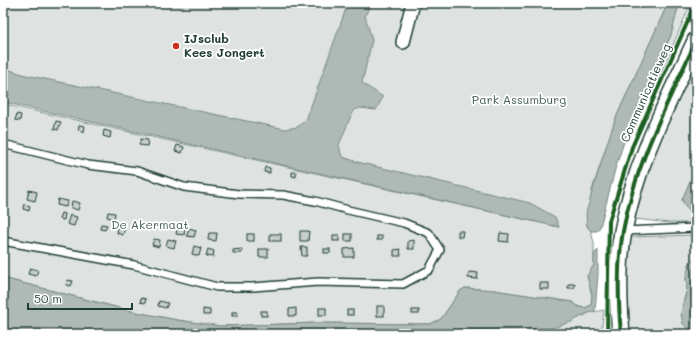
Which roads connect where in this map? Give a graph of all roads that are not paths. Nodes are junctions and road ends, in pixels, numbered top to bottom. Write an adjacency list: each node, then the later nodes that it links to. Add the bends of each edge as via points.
1 (413, 3): 3 (street)
2 (696, 41): 6 (street, Communicatieweg, via 649,145 634,187)
3 (403, 42)
4 (3, 144): 7 (lane, via 88,165 137,171 184,187 239,194 283,195 315,201 410,225 429,233 440,250 429,270 402,284 318,282 217,287 134,265)
5 (696, 228): 6 (lane)
6 (623, 231): 8 (street, Communicatieweg, via 619,275)
7 (3, 241)
8 (621, 334)

